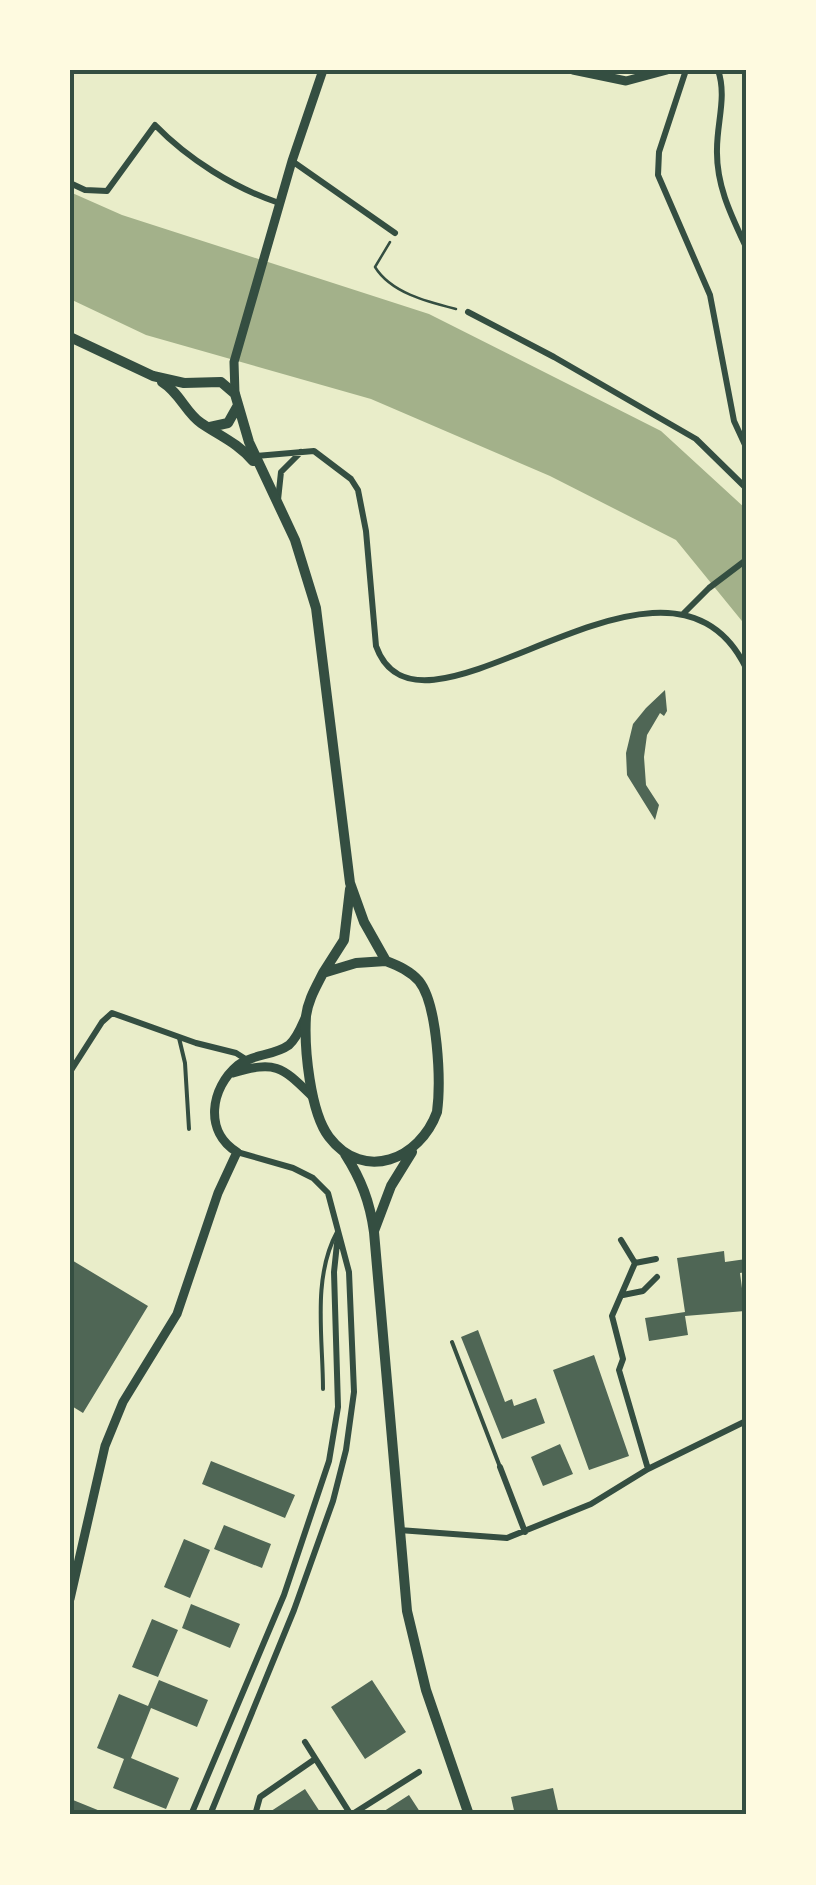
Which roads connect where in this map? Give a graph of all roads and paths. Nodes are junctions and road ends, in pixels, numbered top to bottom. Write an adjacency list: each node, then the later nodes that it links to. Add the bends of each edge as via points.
1 (324, 70): 6 (street)
2 (574, 70): 3 (street, via 626,81)
3 (668, 70)
4 (686, 70): 19 (street, via 658,152 658,175 710,295 734,421)
5 (718, 70): 10 (street, via 723,85 717,165 724,202)
6 (292, 161): 8 (street); 9 (street)
7 (70, 184): 8 (street, via 108,191 155,125 174,145 251,194)
8 (279, 203): 13 (street)
9 (396, 232): 11 (path, via 375,267 380,276 419,299)
10 (746, 246)
11 (468, 312): 23 (street, via 696,439)
12 (70, 337): 14 (main road)
13 (234, 362): 15 (street); 16 (street)
14 (153, 376): 15 (main road); 17 (main road)
15 (211, 381): 16 (main road, via 227,384); 17 (main road, via 192,396)
16 (236, 397): 18 (main road, via 228,423); 21 (main road)
17 (192, 412): 18 (main road)
18 (209, 426): 22 (main road)
19 (746, 446)
20 (302, 451): 21 (street); 24 (street, via 280,472); 26 (street, via 328,459 358,490 376,646 398,674 454,677 615,620)
21 (256, 456): 22 (main road)
22 (262, 471): 24 (main road)
23 (746, 488)
24 (279, 504): 28 (main road, via 316,608)
25 (746, 560): 26 (street)
26 (684, 612): 27 (street, via 723,634)
27 (746, 668)
28 (350, 883): 29 (main road); 30 (main road, via 344,940)
29 (386, 961): 30 (main road); 38 (main road, via 422,984 433,1027 438,1112)
30 (324, 973): 31 (main road)
31 (306, 1016): 33 (street, via 290,1044); 36 (main road)
32 (179, 1038): 33 (street); 34 (street, via 112,1013); 37 (lane)
33 (247, 1060): 35 (street)
34 (70, 1072)
35 (230, 1074): 36 (street, via 283,1068); 39 (street, via 214,1113 221,1138)
36 (313, 1097): 40 (main road, via 328,1136)
37 (189, 1129)
38 (413, 1150): 40 (main road, via 390,1160); 42 (main road)
39 (236, 1152): 41 (street, via 313,1178 328,1193); 55 (street, via 177,1314 123,1402 105,1446)
40 (345, 1154): 42 (main road, via 370,1205)
41 (339, 1228): 49 (lane, via 323,1272); 60 (street, via 338,1407 329,1460 284,1595); 61 (street, via 349,1272 354,1392 346,1450 294,1610)
42 (374, 1232): 53 (main road)
43 (621, 1240): 45 (street)
44 (656, 1259): 45 (street)
45 (636, 1263): 47 (street)
46 (657, 1277): 47 (street, via 643,1291)
47 (621, 1295): 52 (street, via 612,1316 620,1370)
48 (452, 1342): 51 (lane)
49 (322, 1389)
50 (746, 1421): 52 (street)
51 (500, 1468): 54 (street)
52 (648, 1469): 54 (street)
53 (398, 1530): 54 (street, via 507,1538); 63 (main road, via 407,1612 426,1690)
54 (525, 1532)
55 (73, 1573): 56 (street)
56 (70, 1599)
57 (305, 1742): 58 (street)
58 (315, 1759): 59 (street, via 352,1815); 62 (street, via 260,1797)
59 (419, 1772)
60 (191, 1815)
61 (210, 1815)
62 (256, 1815)
63 (469, 1815)

